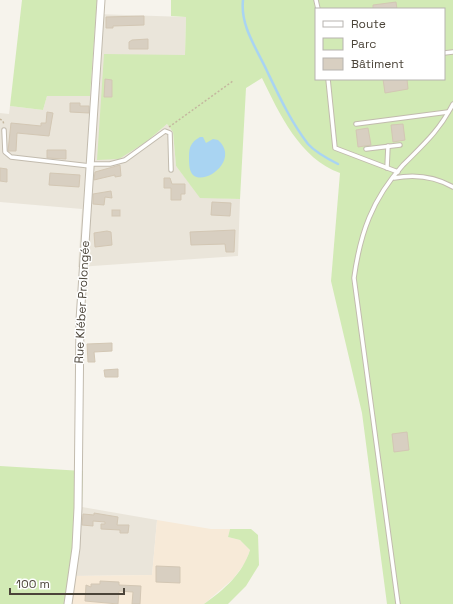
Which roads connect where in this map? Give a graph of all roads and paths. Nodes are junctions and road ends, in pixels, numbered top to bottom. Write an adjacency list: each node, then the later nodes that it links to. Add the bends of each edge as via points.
1 (101, 0): 14 (street, Rue Kléber Prolongée)
2 (328, 80): 15 (lane, via 336,148)
3 (233, 81): 10 (path)
4 (453, 104): 5 (lane)
5 (448, 114): 6 (lane); 8 (lane); 17 (lane, via 430,139)
6 (453, 114)
7 (0, 119): 9 (path, via 3,121)
8 (356, 124)
9 (4, 130): 14 (lane, via 5,152 11,156)
10 (165, 131): 14 (lane, via 125,160); 16 (lane, via 170,133)
11 (400, 145): 12 (lane)
12 (388, 146): 13 (lane); 15 (lane)
13 (366, 149)
14 (90, 165): 20 (street, Rue Kléber Prolongée, via 80,320 76,548)
15 (387, 168): 17 (lane)
16 (171, 170)
17 (398, 172): 18 (lane)
18 (394, 178): 19 (lane, via 429,177); 21 (lane, via 376,202 361,236 354,278)
19 (453, 187)
20 (68, 604)
21 (398, 604)

